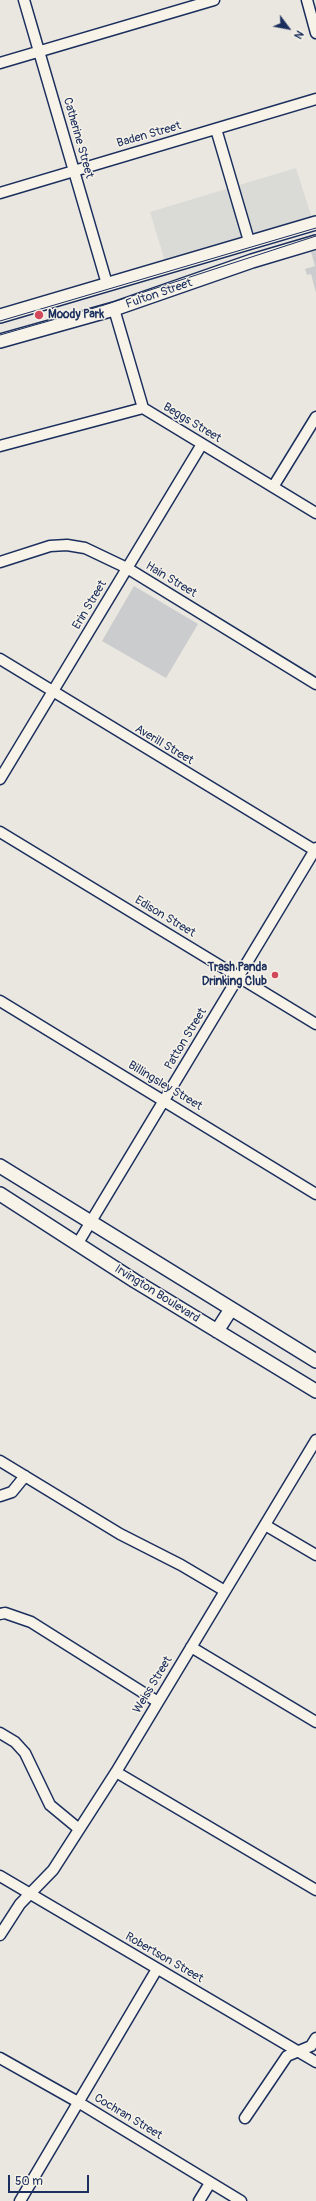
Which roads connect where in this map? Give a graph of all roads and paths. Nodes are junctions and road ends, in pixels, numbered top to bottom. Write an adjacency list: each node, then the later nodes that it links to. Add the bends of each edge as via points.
1 (24, 0): 5 (street, Catherine Street)
2 (214, 0): 5 (street)
3 (307, 0): 4 (street)
4 (316, 33)
5 (39, 51): 6 (street); 9 (street, Catherine Street)
6 (0, 63)
7 (316, 99): 8 (street, Baden Street)
8 (216, 130): 9 (street, Baden Street); 12 (street)
9 (74, 171): 10 (street, Baden Street); 14 (street, Catherine Street)
10 (0, 193)
11 (316, 223): 12 (main road, Fulton Street)
12 (249, 241): 14 (main road, Fulton Street)
13 (316, 242): 15 (main road, Fulton Street, via 252,261)
14 (107, 284): 16 (main road, Fulton Street)
15 (114, 309): 17 (main road, Fulton Street); 18 (street, Beggs Street)
16 (0, 316)
17 (0, 341)
18 (143, 408): 20 (street, Beggs Street); 21 (street)
19 (316, 417): 22 (street)
20 (202, 444): 22 (street, Beggs Street); 25 (street, Erin Street)
21 (0, 446)
22 (273, 487): 23 (street, Beggs Street)
23 (316, 513)
24 (0, 562): 25 (street, Hain Street, via 50,546 67,545 85,548)
25 (127, 568): 27 (street, Hain Street); 28 (street, Erin Street)
26 (0, 659): 28 (street, Averill Street)
27 (316, 684)
28 (53, 692): 29 (street, Erin Street); 31 (street, Averill Street)
29 (0, 779)
30 (0, 832): 32 (street, Edison Street)
31 (315, 850): 32 (street, Patton Street)
32 (239, 977): 34 (street, Edison Street); 35 (street, Patton Street)
33 (0, 1001): 35 (street, Billingsley Street)
34 (316, 1024)
35 (164, 1100): 38 (street, Billingsley Street); 39 (street, Patton Street)
36 (0, 1168): 39 (main road, Irvington Boulevard)
37 (0, 1194): 40 (main road, Irvington Boulevard)
38 (316, 1194)
39 (91, 1222): 40 (street, Patton Street); 41 (main road, Irvington Boulevard)
40 (78, 1243): 42 (main road, Irvington Boulevard)
41 (231, 1309): 42 (main road); 43 (main road, Irvington Boulevard)
42 (217, 1331): 44 (main road, Irvington Boulevard)
43 (316, 1361)
44 (316, 1392)
45 (316, 1440): 49 (street, Weiss Street)
46 (0, 1461): 47 (street)
47 (25, 1476): 48 (street, via 12,1492); 51 (street, via 120,1534)
48 (0, 1496)
49 (265, 1525): 50 (street); 51 (street, Weiss Street)
50 (316, 1555)
51 (225, 1591): 53 (street, Weiss Street)
52 (0, 1614): 54 (street, via 5,1613 31,1622)
53 (191, 1647): 54 (street, Weiss Street); 55 (street)
54 (158, 1702): 57 (street, Weiss Street)
55 (316, 1722)
56 (0, 1733): 58 (street, via 15,1742 25,1753 50,1805)
57 (116, 1772): 58 (street, Weiss Street); 60 (street)
58 (79, 1829): 61 (street, Weiss Street, via 53,1870)
59 (0, 1876): 61 (street, Robertson Street)
60 (316, 1890)
61 (30, 1894): 62 (street, Weiss Street, via 20,1904); 63 (street, Robertson Street)
62 (0, 1935)
63 (157, 1969): 65 (street, Robertson Street); 68 (street)
64 (316, 2038): 65 (street, via 311,2046)
65 (299, 2052): 67 (street, Robertson Street); 69 (street, via 287,2056)
66 (0, 2058): 68 (street, Cochran Street)
67 (316, 2062)
68 (78, 2102): 70 (street, Cochran Street); 71 (street)
69 (245, 2118)
70 (210, 2183): 72 (street); 73 (street, Cochran Street)
71 (20, 2201)
72 (199, 2201)
73 (241, 2201)

